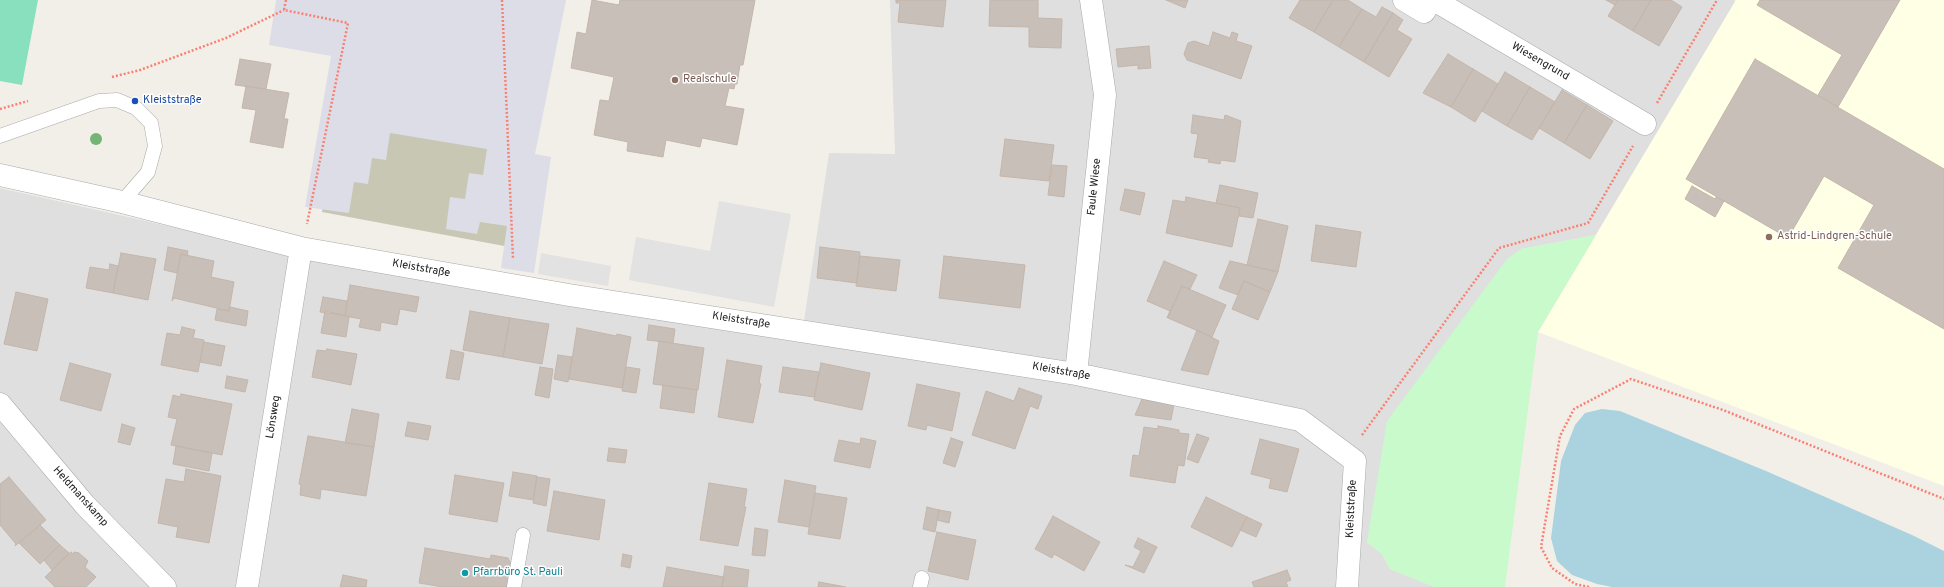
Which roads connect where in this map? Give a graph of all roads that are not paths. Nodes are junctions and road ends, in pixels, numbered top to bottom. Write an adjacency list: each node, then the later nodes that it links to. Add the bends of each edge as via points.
1 (1091, 0): 9 (street, Faule Wiese, via 1105,95)
2 (1404, 0): 3 (street, Wiesengrund, via 1424,12)
3 (1433, 0): 4 (street, Wiesengrund)
4 (1645, 124)
5 (0, 136): 7 (lane, via 99,101 117,100 136,108 151,124 155,146 148,172)
6 (0, 175): 7 (street, Kleiststraße)
7 (122, 202): 8 (street, Kleiststraße)
8 (301, 248): 9 (street, Kleiststraße, via 569,295); 14 (street, Lönsweg)
9 (1076, 374): 12 (street, Kleiststraße, via 1300,420 1354,461)
10 (0, 404): 13 (street, Heldmanskamp, via 84,505)
11 (523, 535): 15 (lane)
12 (1348, 583)
13 (165, 587)
14 (247, 587)
15 (514, 587)

